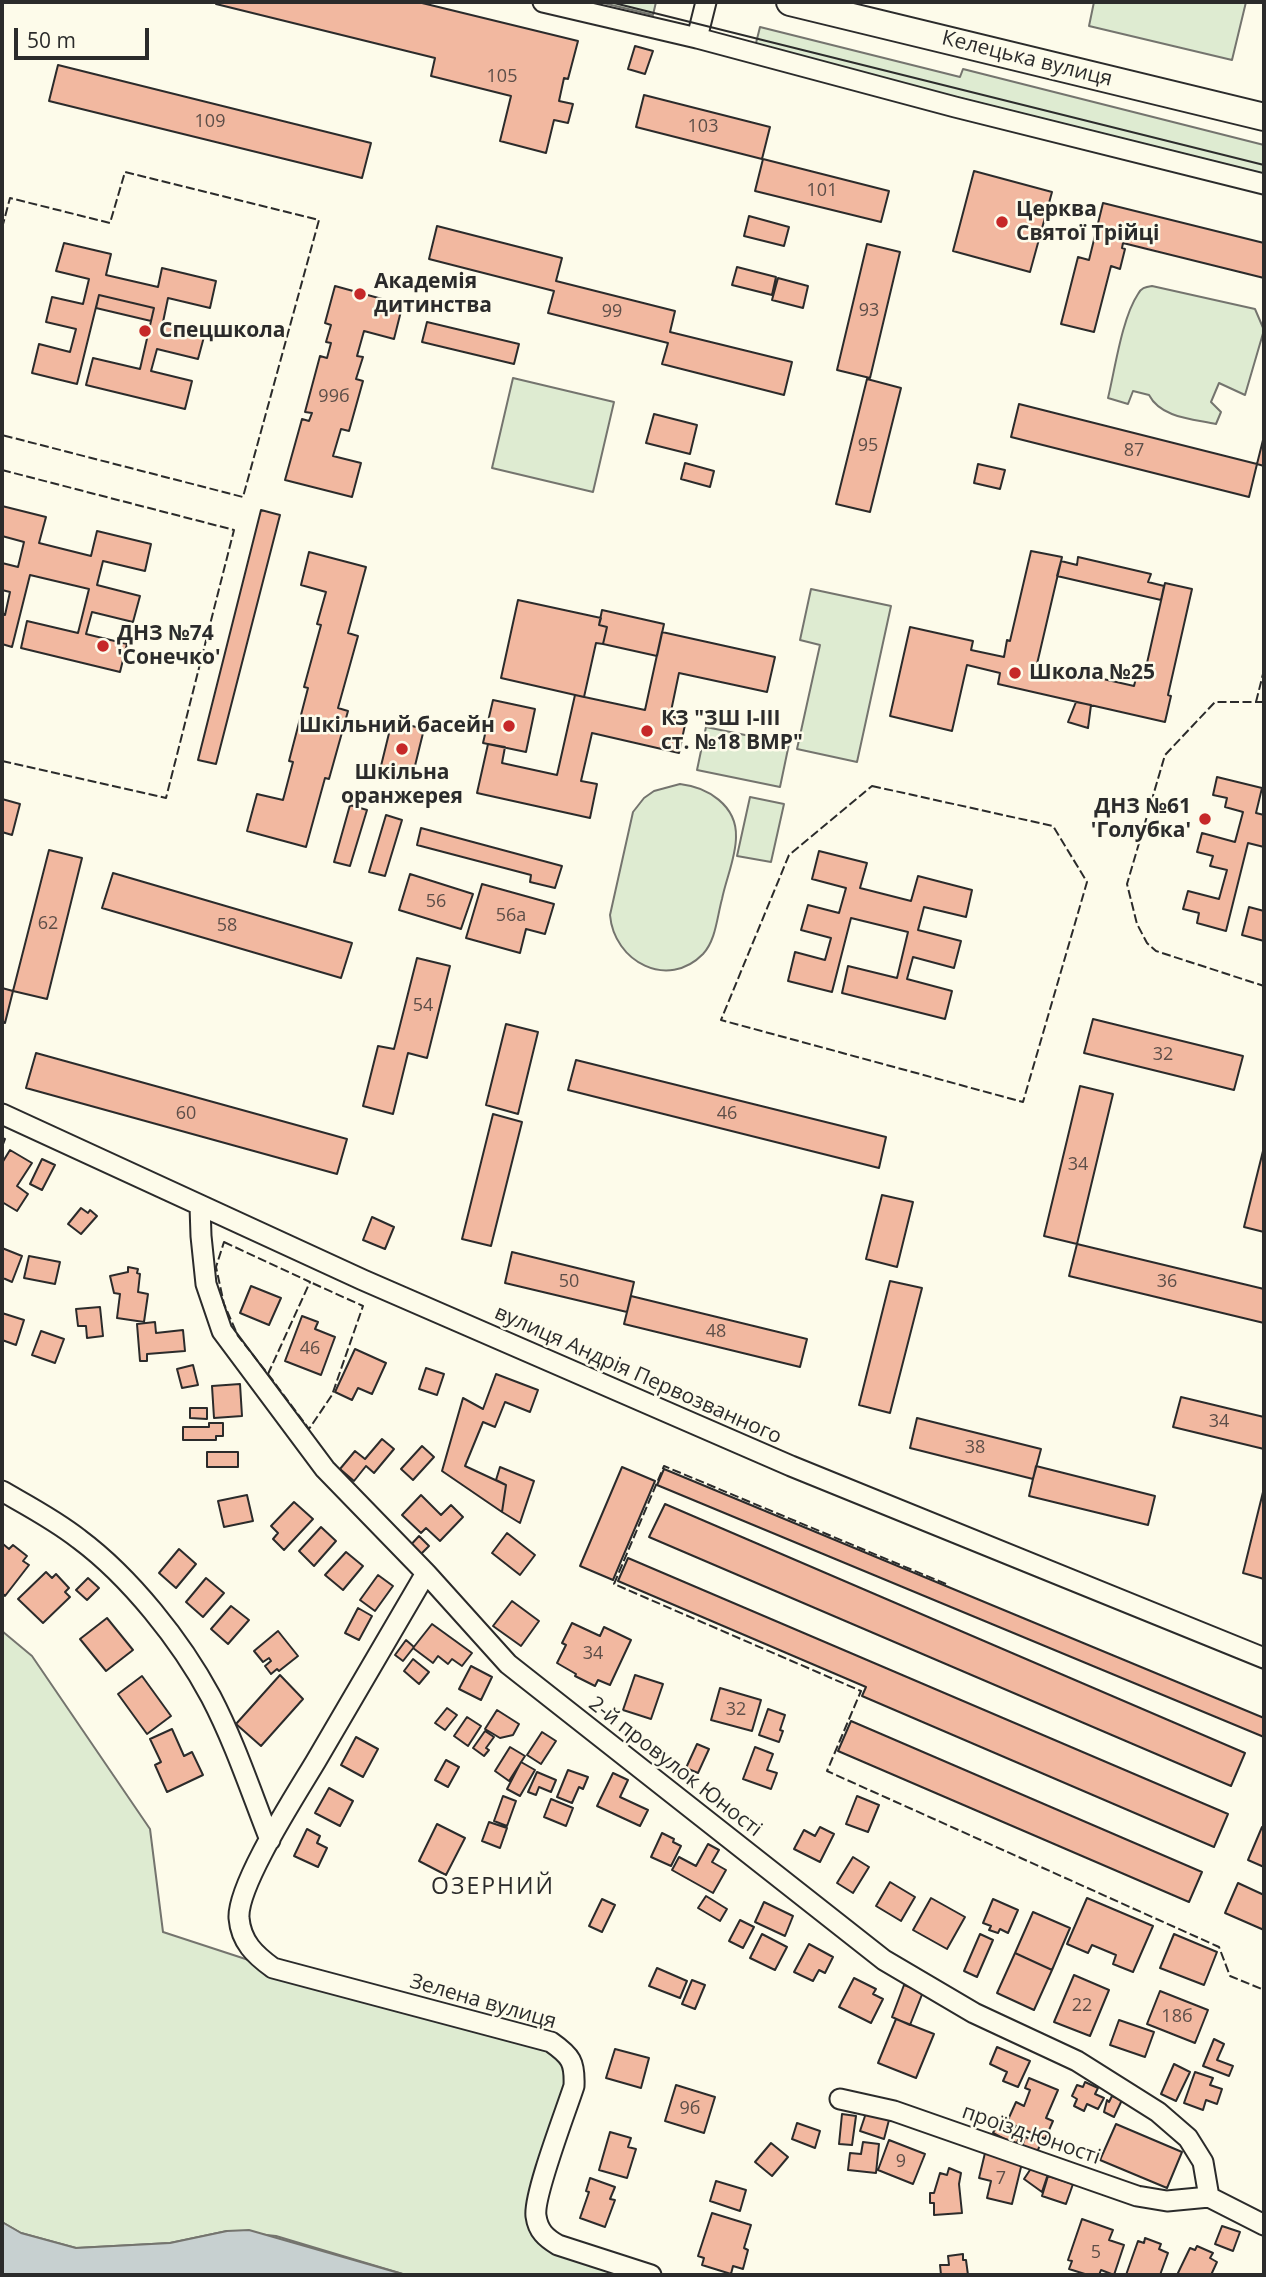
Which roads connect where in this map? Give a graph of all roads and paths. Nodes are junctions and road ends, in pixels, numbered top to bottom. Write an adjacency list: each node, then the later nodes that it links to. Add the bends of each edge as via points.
1 (543, 2): 4 (street)
2 (706, 2): 4 (street)
3 (790, 2): 5 (main road, Келецька вулиця)
4 (697, 38): 6 (street)
5 (1264, 117)
6 (1264, 184)
7 (2, 1114): 8 (street, вулиця Андрія Первозванного)
8 (200, 1206): 10 (street, 2-й провулок Юності, via 206,1284 222,1331 325,1469); 11 (street, вулиця Андрія Первозванного, via 791,1466)
9 (2, 1491): 12 (street, via 87,1546 182,1650 212,1700)
10 (426, 1573): 12 (street, Зелена вулиця); 14 (street, 2-й провулок Юності, via 508,1664 884,1960 974,2013 1076,2061 1158,2112 1188,2138 1203,2162)
11 (1264, 1658)
12 (270, 1840): 16 (street, Зелена вулиця, via 240,1902 242,1934 252,1953 273,1968 551,2042 567,2053 575,2069 574,2086 536,2203 539,2226 544,2236 558,2245)
13 (840, 2099): 14 (street, проїзд Юності, via 894,2111 1137,2196 1167,2201)
14 (1209, 2197): 15 (street)
15 (1264, 2225)
16 (651, 2275)

